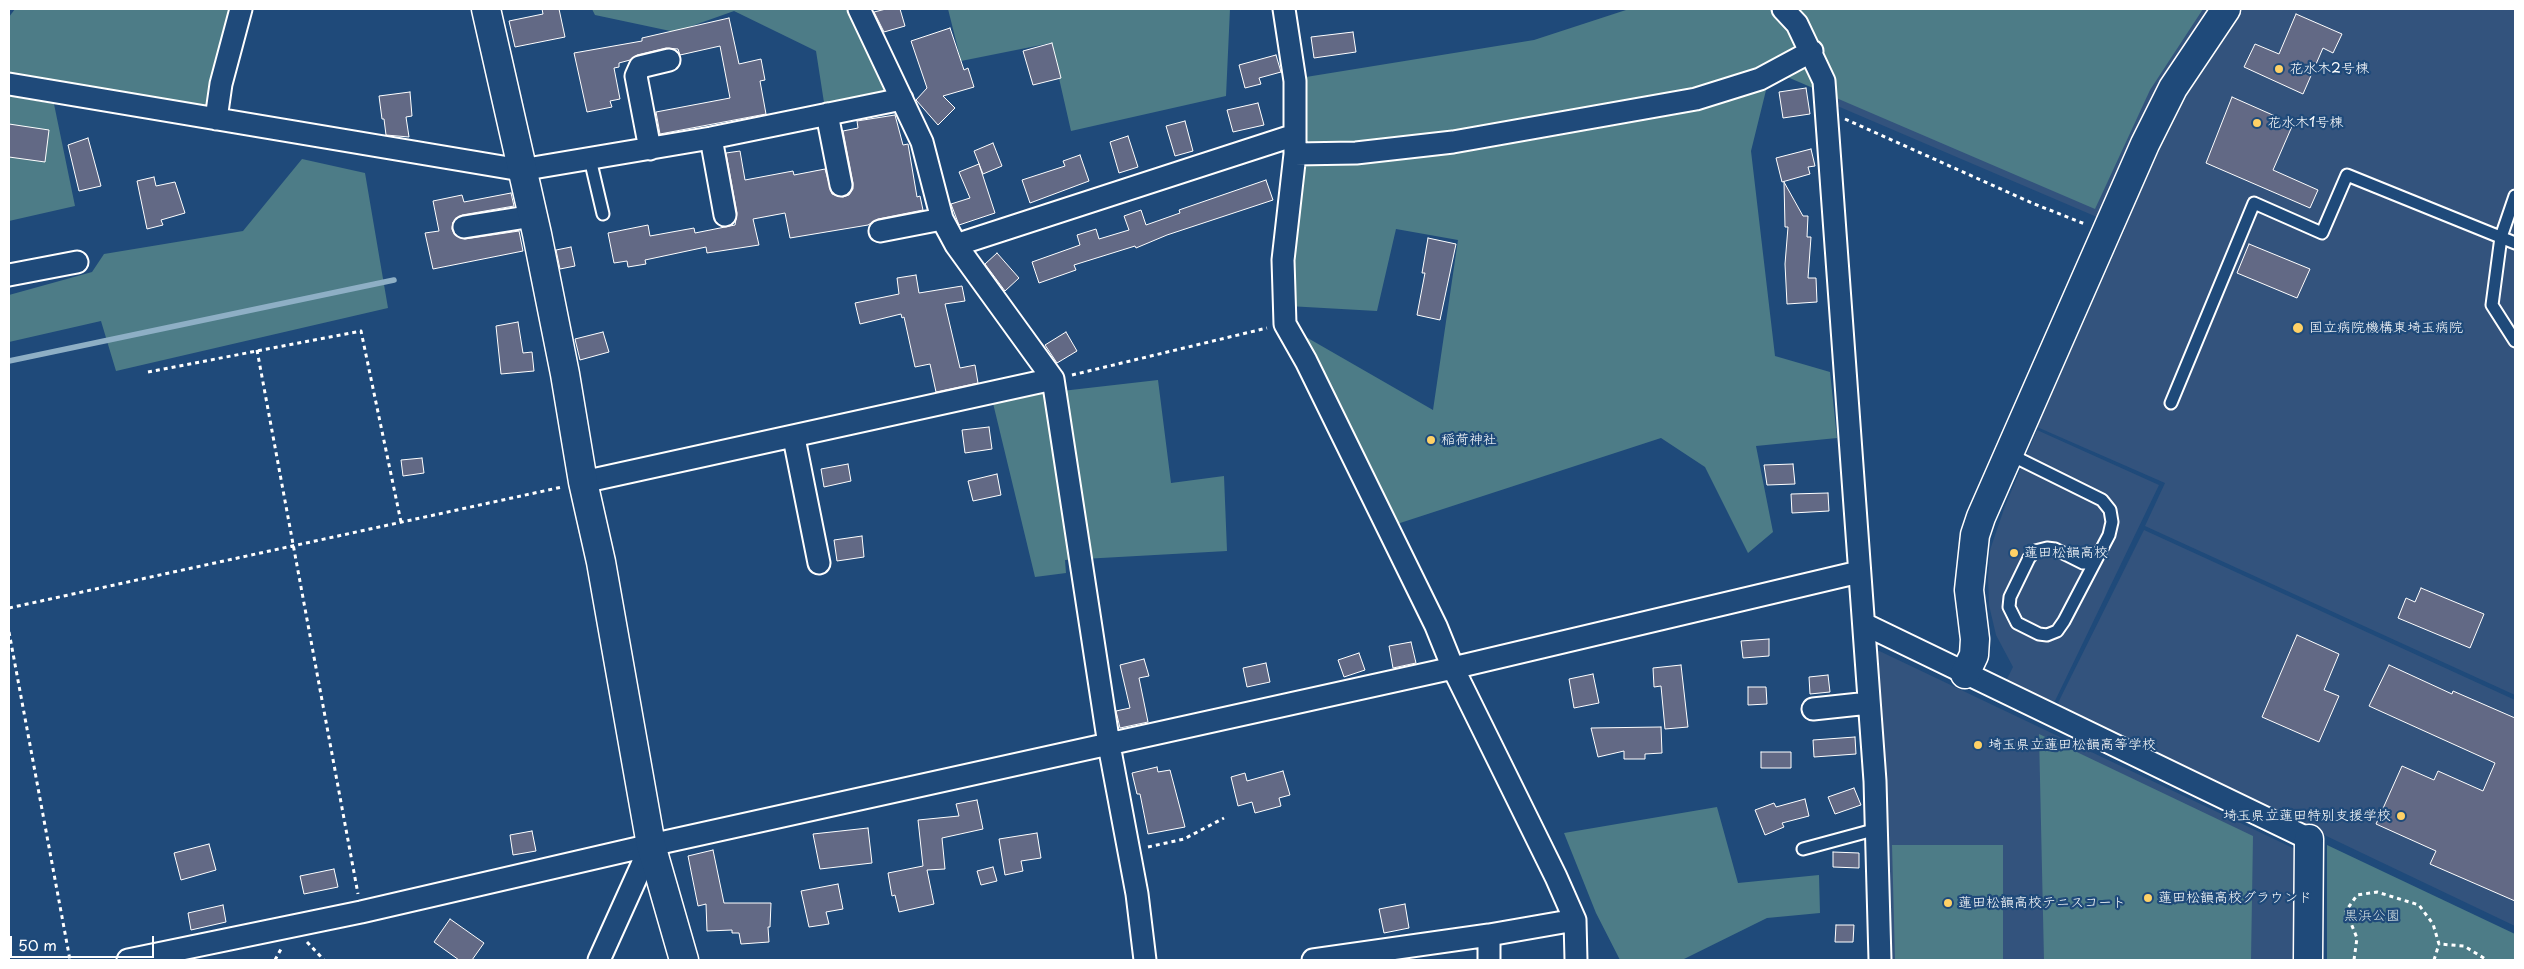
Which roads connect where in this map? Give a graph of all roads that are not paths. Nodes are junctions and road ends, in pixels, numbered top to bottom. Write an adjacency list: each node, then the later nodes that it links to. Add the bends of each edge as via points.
1 (241, 9): 12 (street, via 220,84)
2 (486, 9): 17 (street)
3 (859, 9): 10 (street)
4 (1284, 9): 14 (street, via 1295,81)
5 (1783, 9): 7 (street, via 1797,24)
6 (2226, 9): 35 (street, via 2173,88)
7 (1812, 52): 14 (street, via 1760,79 1696,99 1453,142 1356,154); 39 (street, via 1824,81)
8 (669, 60): 15 (street, via 640,66 636,76)
9 (9, 84): 12 (street)
10 (902, 99): 11 (street); 22 (street, via 922,142)
11 (827, 114): 13 (street); 18 (street)
12 (216, 119): 17 (street)
13 (711, 138): 15 (street); 21 (street)
14 (1295, 144): 28 (street); 41 (street, via 1283,260 1285,324 1432,617)
15 (650, 149): 16 (street)
16 (590, 159): 17 (street); 20 (lane)
17 (521, 170): 23 (street)
18 (841, 185)
19 (2515, 196): 26 (lane)
20 (603, 214)
21 (725, 215)
22 (942, 219): 25 (street); 28 (street)
23 (535, 225): 24 (street); 36 (street, via 565,374)
24 (464, 227)
25 (880, 231)
26 (2501, 237): 27 (lane); 31 (lane, via 2492,305); 33 (lane, via 2347,175 2322,233 2254,203)
27 (2515, 243)
28 (956, 244): 32 (street)
29 (77, 262): 30 (street)
30 (9, 275)
31 (2515, 341)
32 (1053, 379): 34 (street); 45 (street)
33 (2171, 403)
34 (794, 438): 36 (street); 38 (street)
35 (2007, 454): 37 (lane, via 2102,500 2110,510 2112,522); 42 (street, via 1975,535 1969,590 1974,654)
36 (582, 482): 48 (street, via 601,562)
37 (2097, 558): 37 (lane, via 2057,631 2039,634 2017,623 2009,607 2010,597 2035,551 2055,549 2083,563)
38 (819, 563)
39 (1859, 572): 40 (street); 41 (street)
40 (1864, 624): 42 (street); 43 (street)
41 (1453, 668): 45 (street); 50 (street, via 1531,823)
42 (1965, 674): 47 (street)
43 (1869, 704): 44 (street); 46 (street)
44 (1813, 709)
45 (1109, 745): 48 (street); 57 (street)
46 (1877, 829): 49 (lane); 61 (street)
47 (2308, 838): 62 (street)
48 (651, 845): 53 (street); 55 (street); 56 (street)
49 (1803, 849)
50 (1575, 920): 51 (street); 60 (street)
51 (1489, 935): 52 (street); 59 (street)
52 (1409, 954): 58 (street)
53 (179, 955): 54 (street)
54 (128, 960)
55 (599, 960)
56 (684, 960)
57 (1145, 960)
58 (1313, 960)
59 (1489, 960)
60 (1576, 960)
61 (1880, 960)
62 (2308, 960)

